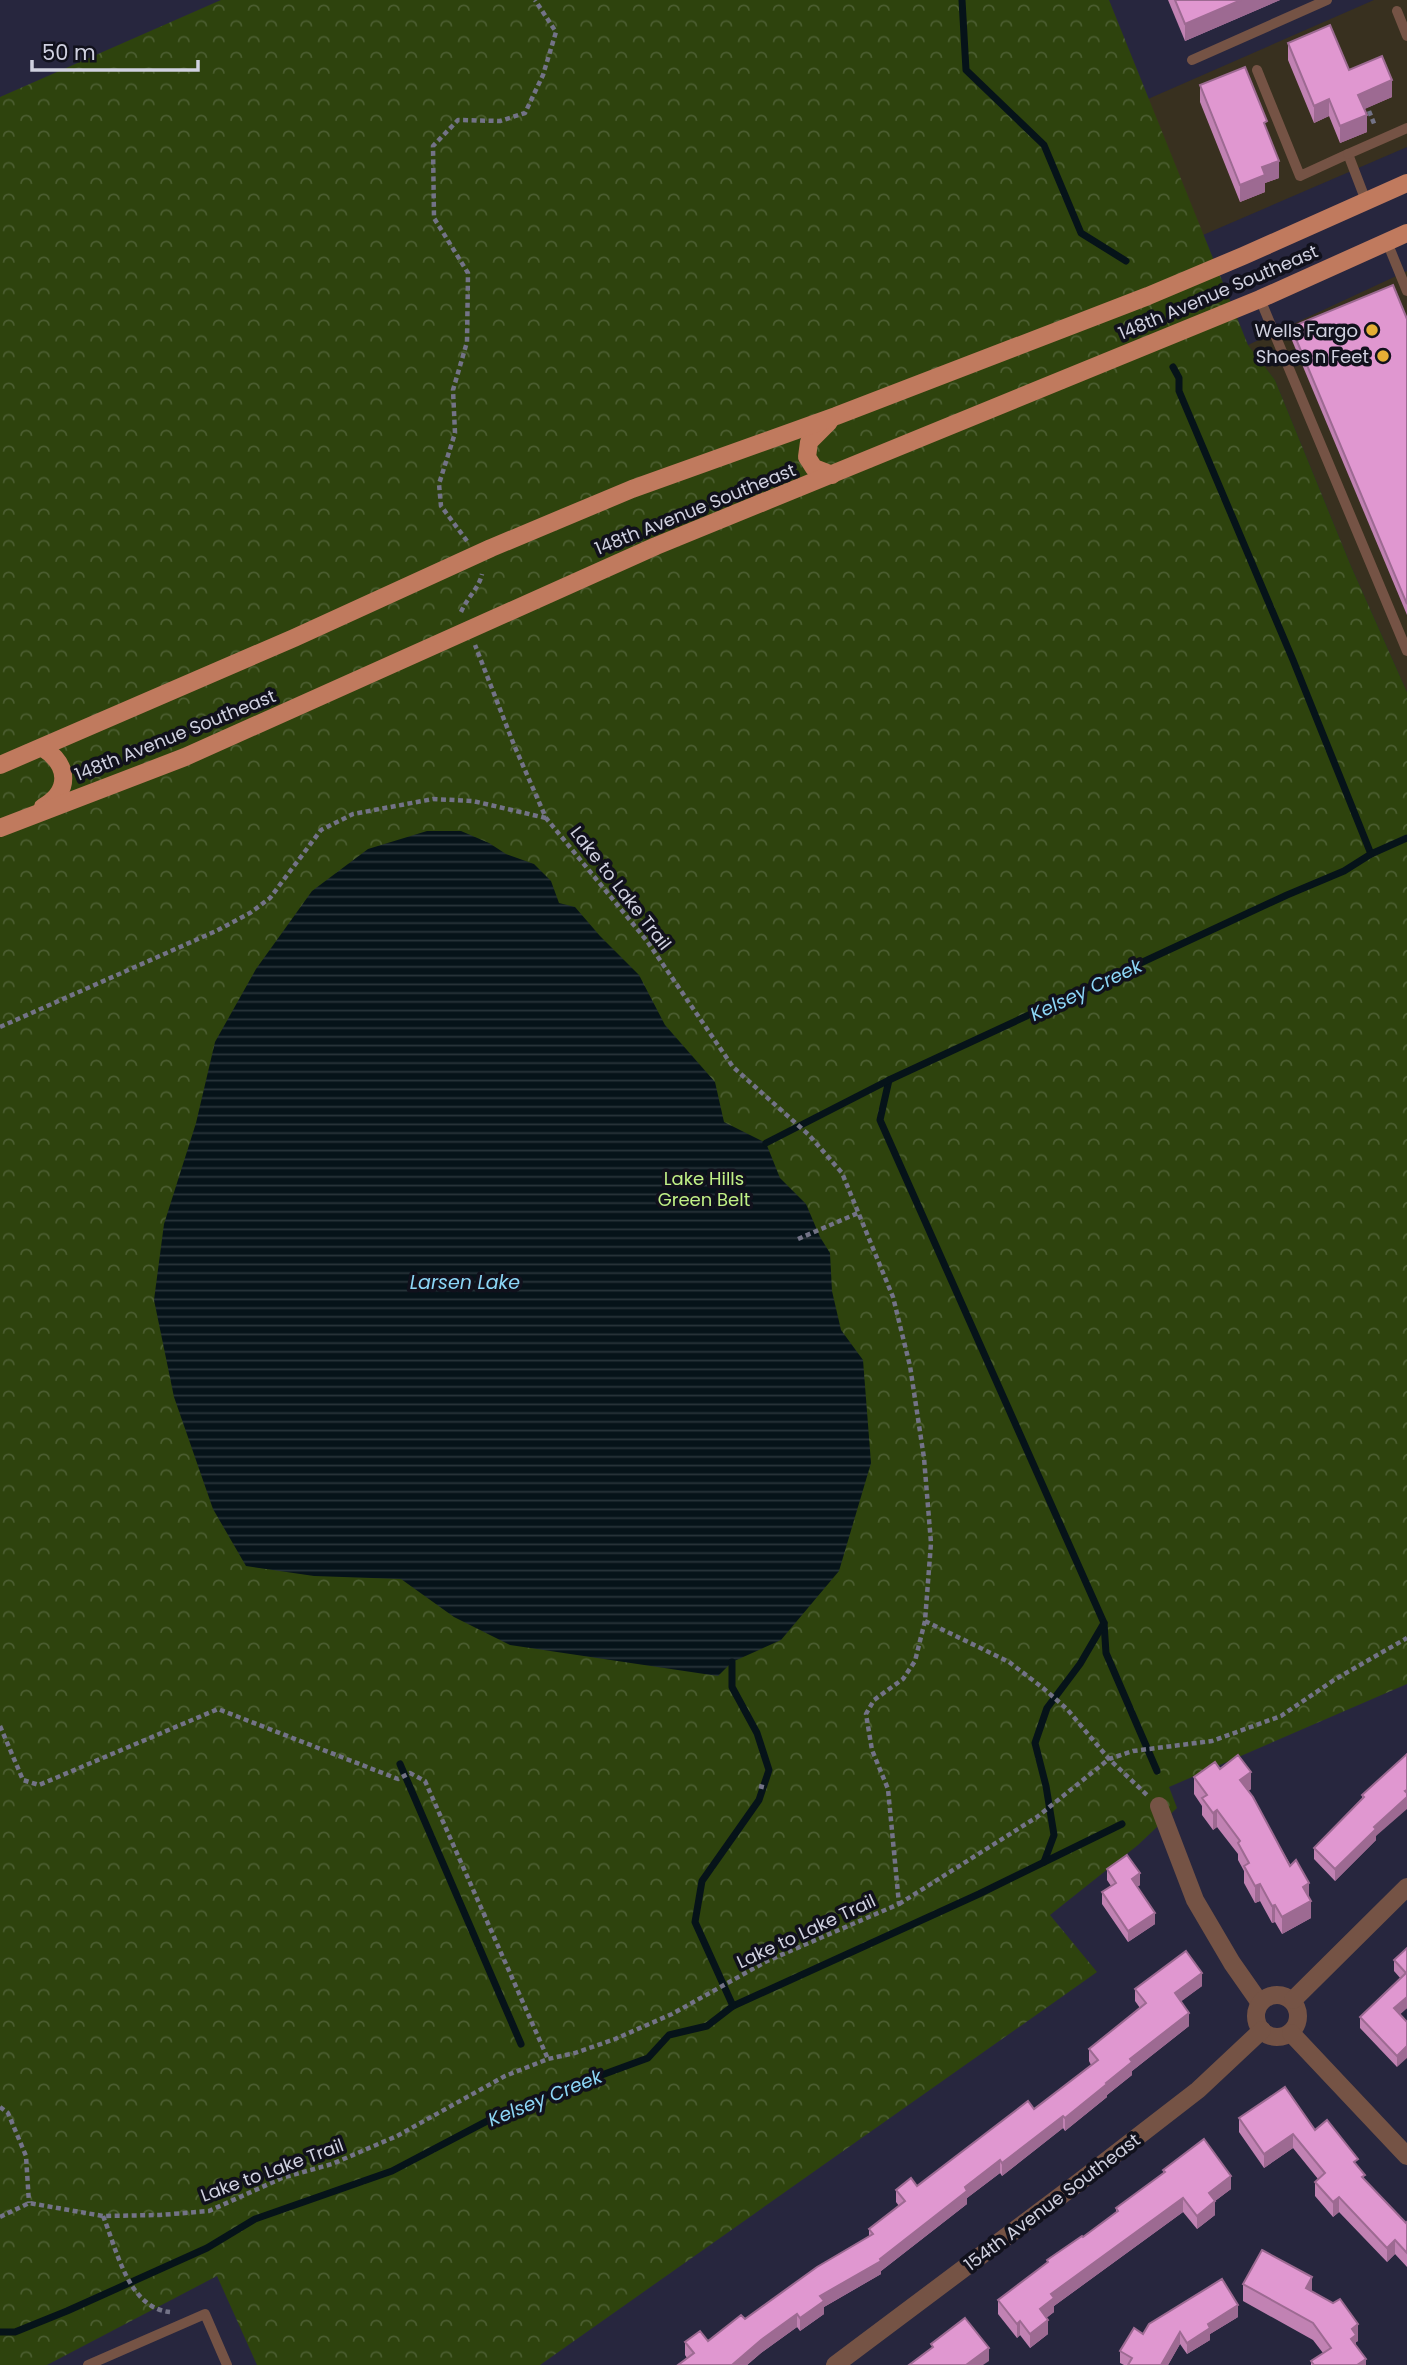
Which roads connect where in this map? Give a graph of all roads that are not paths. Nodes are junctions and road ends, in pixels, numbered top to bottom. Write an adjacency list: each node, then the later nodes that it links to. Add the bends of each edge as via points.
1 (1327, 0): 4 (lane)
2 (1397, 11): 3 (lane)
3 (1407, 36)
4 (1192, 60)
5 (1257, 70): 7 (lane, via 1300,176)
6 (1407, 128): 7 (lane)
7 (1348, 154): 9 (lane)
8 (1407, 183): 9 (main road, 148th Avenue Southeast)
9 (1366, 201): 14 (main road, 148th Avenue Southeast, via 1148,296)
10 (1407, 233): 11 (main road, 148th Avenue Southeast)
11 (1387, 242): 12 (lane); 13 (main road, 148th Avenue Southeast)
12 (1407, 291)
13 (1260, 299): 15 (main road, 148th Avenue Southeast); 16 (lane)
14 (836, 416): 15 (main road, via 814,435 806,450 810,463); 17 (main road, 148th Avenue Southeast, via 555,521)
15 (832, 475): 19 (main road, 148th Avenue Southeast, via 656,546 185,757)
16 (1407, 651)
17 (43, 748): 18 (main road, 148th Avenue Southeast); 19 (main road, via 62,766 60,793)
18 (0, 765)
19 (17, 821): 20 (main road, 148th Avenue Southeast)
20 (0, 828)
21 (1158, 1806): 24 (street, via 1195,1900)
22 (1407, 1887): 23 (street)
23 (1293, 2000): 24 (street, via 1272,1995); 26 (street, via 1299,2021)
24 (1260, 2003): 25 (street, via 1256,2017)
25 (1262, 2030): 26 (street, via 1272,2037); 30 (street, 154th Avenue Southeast, via 1198,2090)
26 (1291, 2033): 27 (street)
27 (1407, 2156)
28 (88, 2365): 29 (lane, via 205,2314)
29 (227, 2365)
30 (835, 2365)

